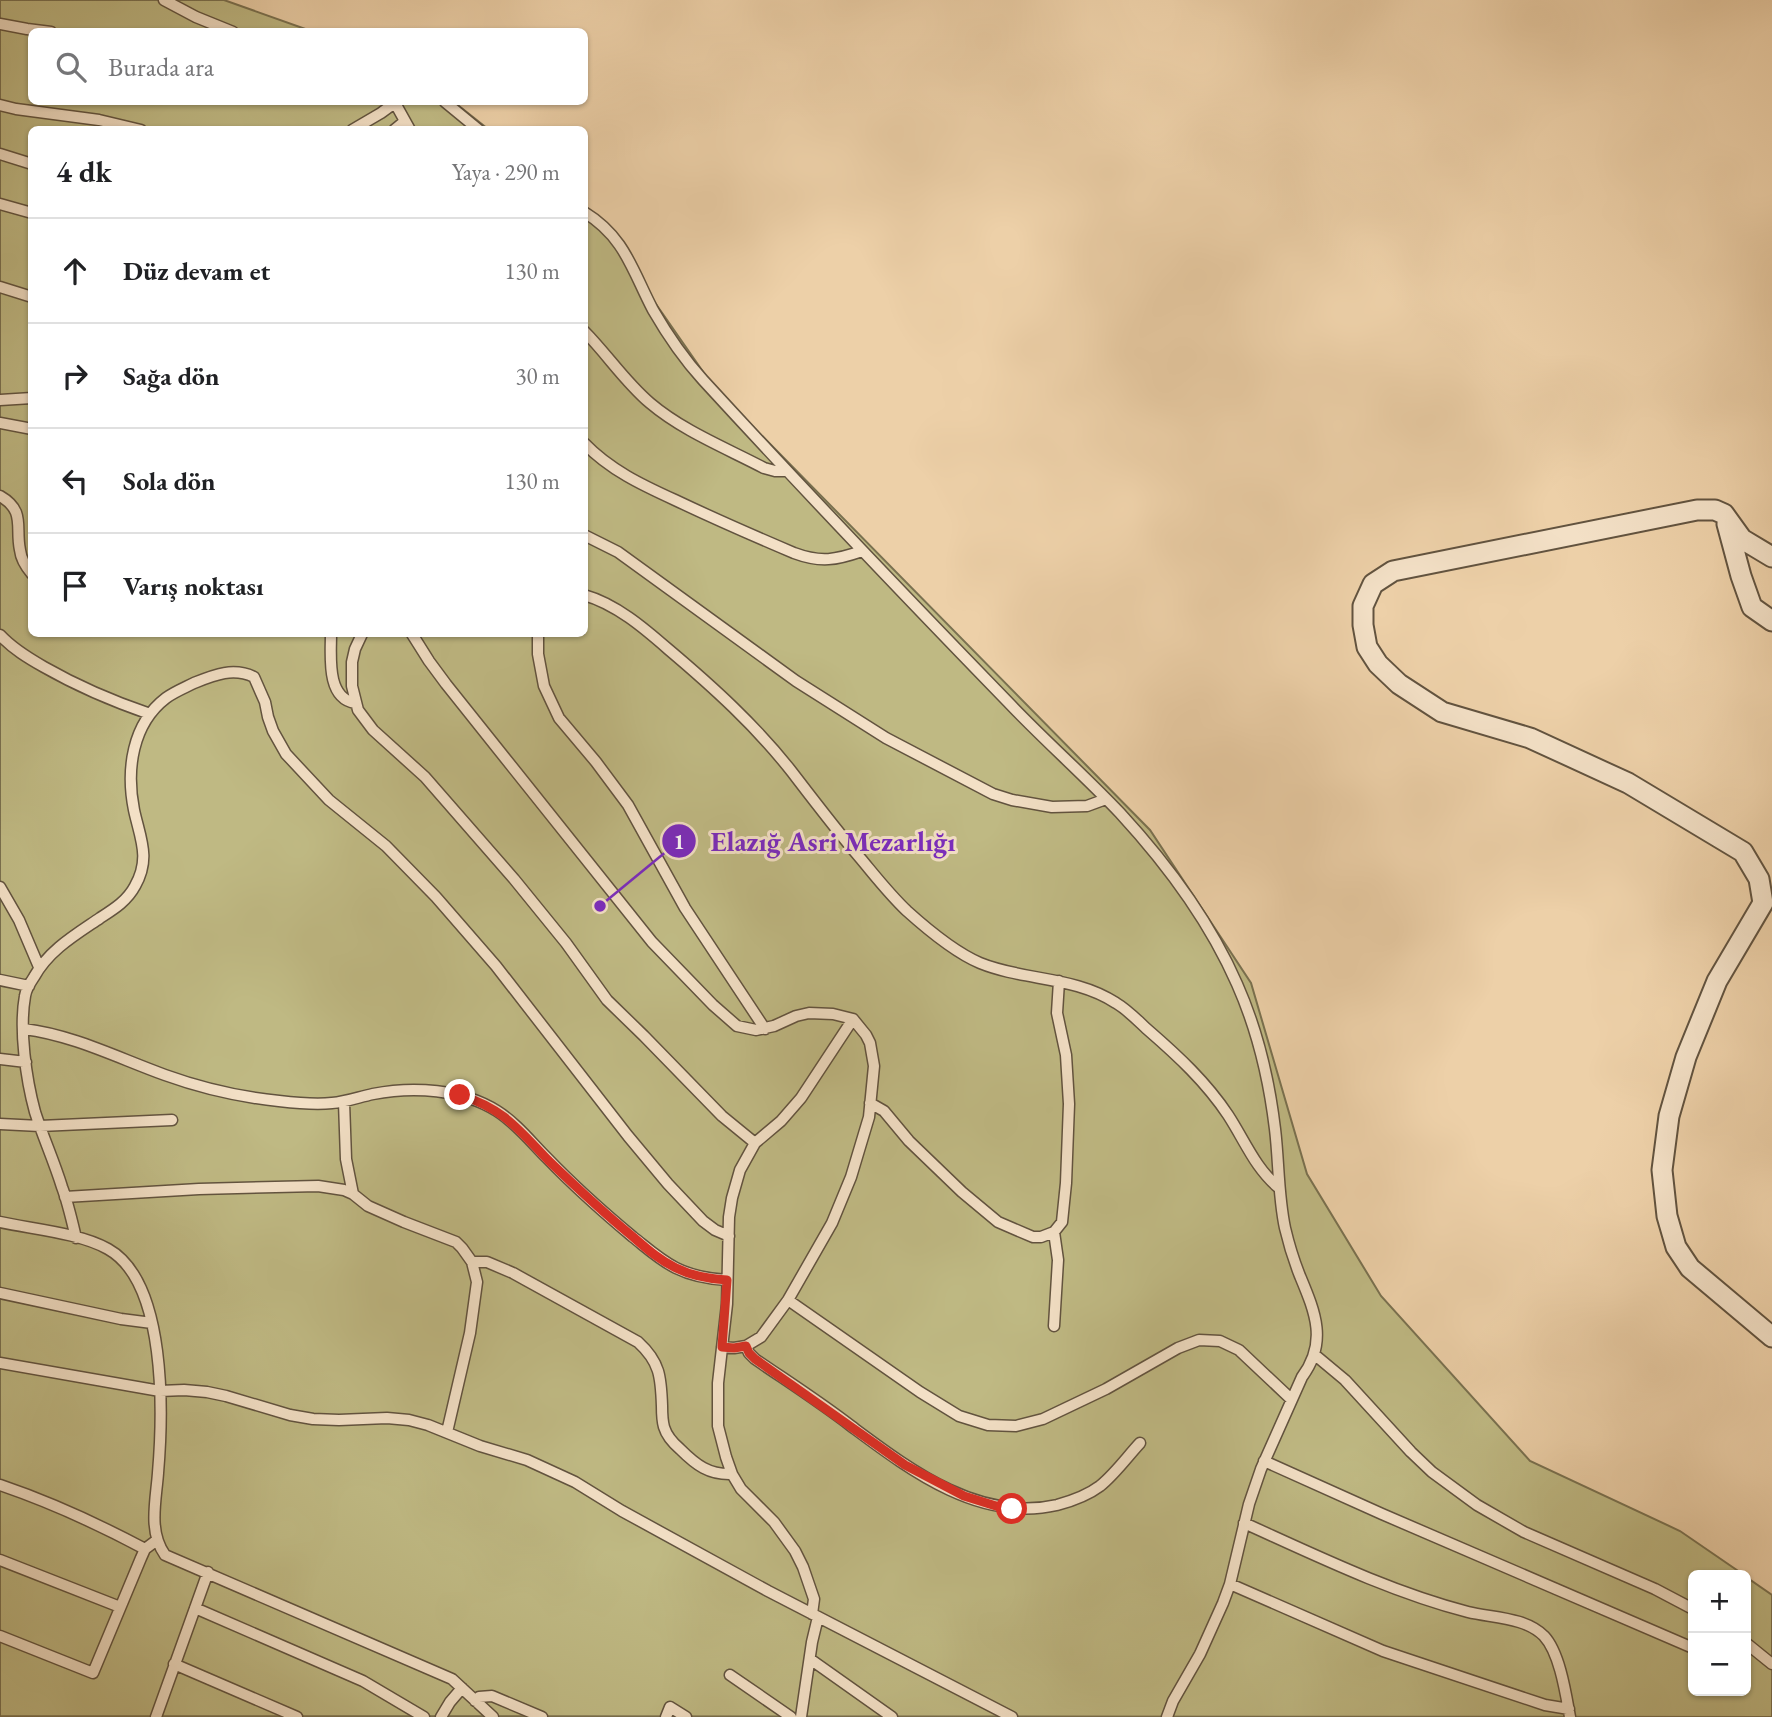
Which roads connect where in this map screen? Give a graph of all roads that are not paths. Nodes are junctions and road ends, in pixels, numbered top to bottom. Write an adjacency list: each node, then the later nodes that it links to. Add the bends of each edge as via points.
1 (164, 0): 3 (lane)
2 (0, 23): 4 (lane)
3 (223, 28)
4 (28, 29)
5 (0, 105): 10 (lane)
6 (391, 105): 11 (lane)
7 (397, 105): 9 (lane)
8 (449, 105): 12 (lane)
9 (407, 125)
10 (124, 126)
11 (359, 126)
12 (474, 126)
13 (0, 154): 14 (lane)
14 (28, 163)
15 (0, 204): 16 (lane)
16 (28, 212)
17 (588, 215): 26 (lane, via 622,247 683,358)
18 (0, 287): 19 (lane)
19 (28, 296)
20 (588, 336): 26 (lane, via 636,390 665,414 764,468)
21 (28, 398): 22 (lane)
22 (0, 400)
23 (0, 423): 24 (lane)
24 (28, 428)
25 (588, 447): 30 (lane, via 627,477 805,557 839,559)
26 (787, 471): 30 (lane)
27 (0, 496): 32 (lane, via 16,512 20,551)
28 (1724, 514): 31 (street, via 1742,539); 34 (street, via 1752,607); 43 (street, via 1715,510 1685,513 1394,571 1374,584 1363,606 1363,625 1367,647 1378,664 1442,712 1530,738 1628,783 1743,852)
29 (588, 537): 42 (lane, via 618,552 796,681 874,731 993,794 1052,807 1087,806)
30 (862, 551): 42 (lane)
31 (1772, 557)
32 (28, 569)
33 (588, 596): 48 (lane, via 648,632 724,698 766,741 888,892 924,926 979,962)
34 (1772, 621)
35 (0, 635): 41 (lane, via 18,652 62,678)
36 (331, 637): 40 (lane, via 331,674 342,697)
37 (361, 637): 40 (lane, via 352,662)
38 (414, 637): 52 (lane, via 446,684 652,942 737,1027)
39 (538, 637): 52 (lane, via 544,686 559,718 628,805 685,908)
40 (355, 703): 60 (lane, via 373,730 425,777 514,879 607,1000 722,1116)
41 (150, 714): 46 (lane, via 136,742 131,774 144,849 141,874 120,905 62,944); 66 (lane, via 167,697 197,682 230,672 254,677 286,754 329,800 386,846 436,897 668,1184 703,1221)
42 (1106, 799): 61 (lane, via 1188,898 1236,983 1270,1094)
43 (1765, 874): 74 (street, via 1763,903 1717,981 1686,1056 1669,1116 1662,1170 1667,1216 1676,1247 1690,1269)
44 (0, 887): 45 (lane)
45 (3, 897): 46 (lane, via 19,920)
46 (39, 967): 49 (lane)
47 (0, 980): 49 (lane)
48 (1059, 981): 61 (lane, via 1118,1004 1188,1065 1227,1114 1266,1177); 65 (lane, via 1057,1013 1069,1104 1062,1222)
49 (29, 986): 51 (lane)
50 (853, 1019): 52 (lane, via 809,1013); 56 (lane, via 873,1050); 60 (lane, via 791,1110)
51 (24, 1029): 54 (lane); 55 (lane, via 89,1045 217,1091 278,1101)
52 (765, 1029)
53 (0, 1059): 54 (lane)
54 (26, 1062): 59 (lane)
55 (344, 1102): 62 (lane); 69 (lane, via 411,1090 460,1095 487,1105 511,1121 656,1256 690,1274)
56 (870, 1103): 65 (lane, via 884,1111 909,1141 998,1222 1033,1237); 71 (lane, via 851,1177 832,1223)
57 (172, 1120): 59 (lane)
58 (0, 1124): 59 (lane)
59 (40, 1126): 63 (lane)
60 (755, 1143): 66 (lane, via 737,1179)
61 (1279, 1188): 77 (lane, via 1287,1238 1313,1309 1318,1336)
62 (352, 1194): 63 (lane, via 317,1186); 68 (lane, via 368,1206 456,1242)
63 (65, 1197): 67 (lane)
64 (0, 1222): 67 (lane)
65 (1054, 1232): 73 (lane, via 1058,1260)
66 (729, 1236): 69 (lane)
67 (76, 1238): 72 (lane, via 109,1250 124,1262 138,1280)
68 (472, 1262): 81 (lane, via 477,1282 470,1333); 84 (lane, via 487,1262 513,1273 638,1342 651,1354 660,1375 663,1420 670,1439 701,1468)
69 (727, 1280): 76 (lane)
70 (0, 1293): 72 (lane)
71 (788, 1300): 75 (lane, via 761,1337); 80 (lane, via 939,1404 988,1425 1016,1426 1042,1419 1199,1340 1220,1341 1239,1350)
72 (152, 1323): 79 (lane)
73 (1054, 1326)
74 (1772, 1337)
75 (746, 1346): 76 (lane); 82 (lane, via 755,1359 905,1465 948,1489 996,1506 1029,1509 1075,1499 1101,1485)
76 (722, 1347): 84 (lane, via 718,1426)
77 (1315, 1355): 80 (lane); 92 (lane, via 1345,1380 1425,1465 1477,1505 1524,1532)
78 (0, 1363): 79 (lane)
79 (160, 1391): 81 (lane, via 207,1392 313,1419 409,1420); 87 (lane)
80 (1291, 1399): 83 (lane)
81 (447, 1432): 95 (lane, via 575,1482)
82 (1140, 1443)
83 (1264, 1461): 86 (lane); 97 (lane)
84 (732, 1474): 95 (lane, via 795,1551 814,1600)
85 (0, 1485): 88 (lane)
86 (1244, 1523): 91 (lane); 105 (lane, via 1397,1590 1530,1626 1549,1643 1563,1679)
87 (157, 1540): 88 (lane); 90 (lane, via 165,1555)
88 (145, 1549): 93 (lane)
89 (0, 1560): 93 (lane)
90 (208, 1572): 94 (lane); 103 (lane, via 452,1679)
91 (1230, 1584): 105 (lane, via 1383,1651); 118 (lane, via 1213,1629)
92 (1688, 1606)
93 (120, 1607): 96 (lane, via 93,1673)
94 (194, 1608): 100 (lane); 108 (lane, via 363,1681)
95 (815, 1615): 99 (lane); 117 (lane)
96 (0, 1636)
97 (1688, 1646)
98 (1751, 1650): 101 (lane)
99 (810, 1658): 115 (lane); 116 (lane)
100 (174, 1664): 106 (lane); 107 (lane)
101 (1772, 1664)
102 (730, 1675): 114 (lane)
103 (462, 1688): 104 (lane); 109 (lane)
104 (475, 1701): 110 (lane); 111 (lane, via 492,1696)
105 (1569, 1713)
106 (156, 1717)
107 (297, 1717)
108 (424, 1717)
109 (441, 1717)
110 (493, 1717)
111 (542, 1717)
112 (666, 1717): 113 (lane, via 670,1707)
113 (686, 1717)
114 (791, 1717)
115 (801, 1717)
116 (892, 1717)
117 (1012, 1717)
118 (1167, 1717)

